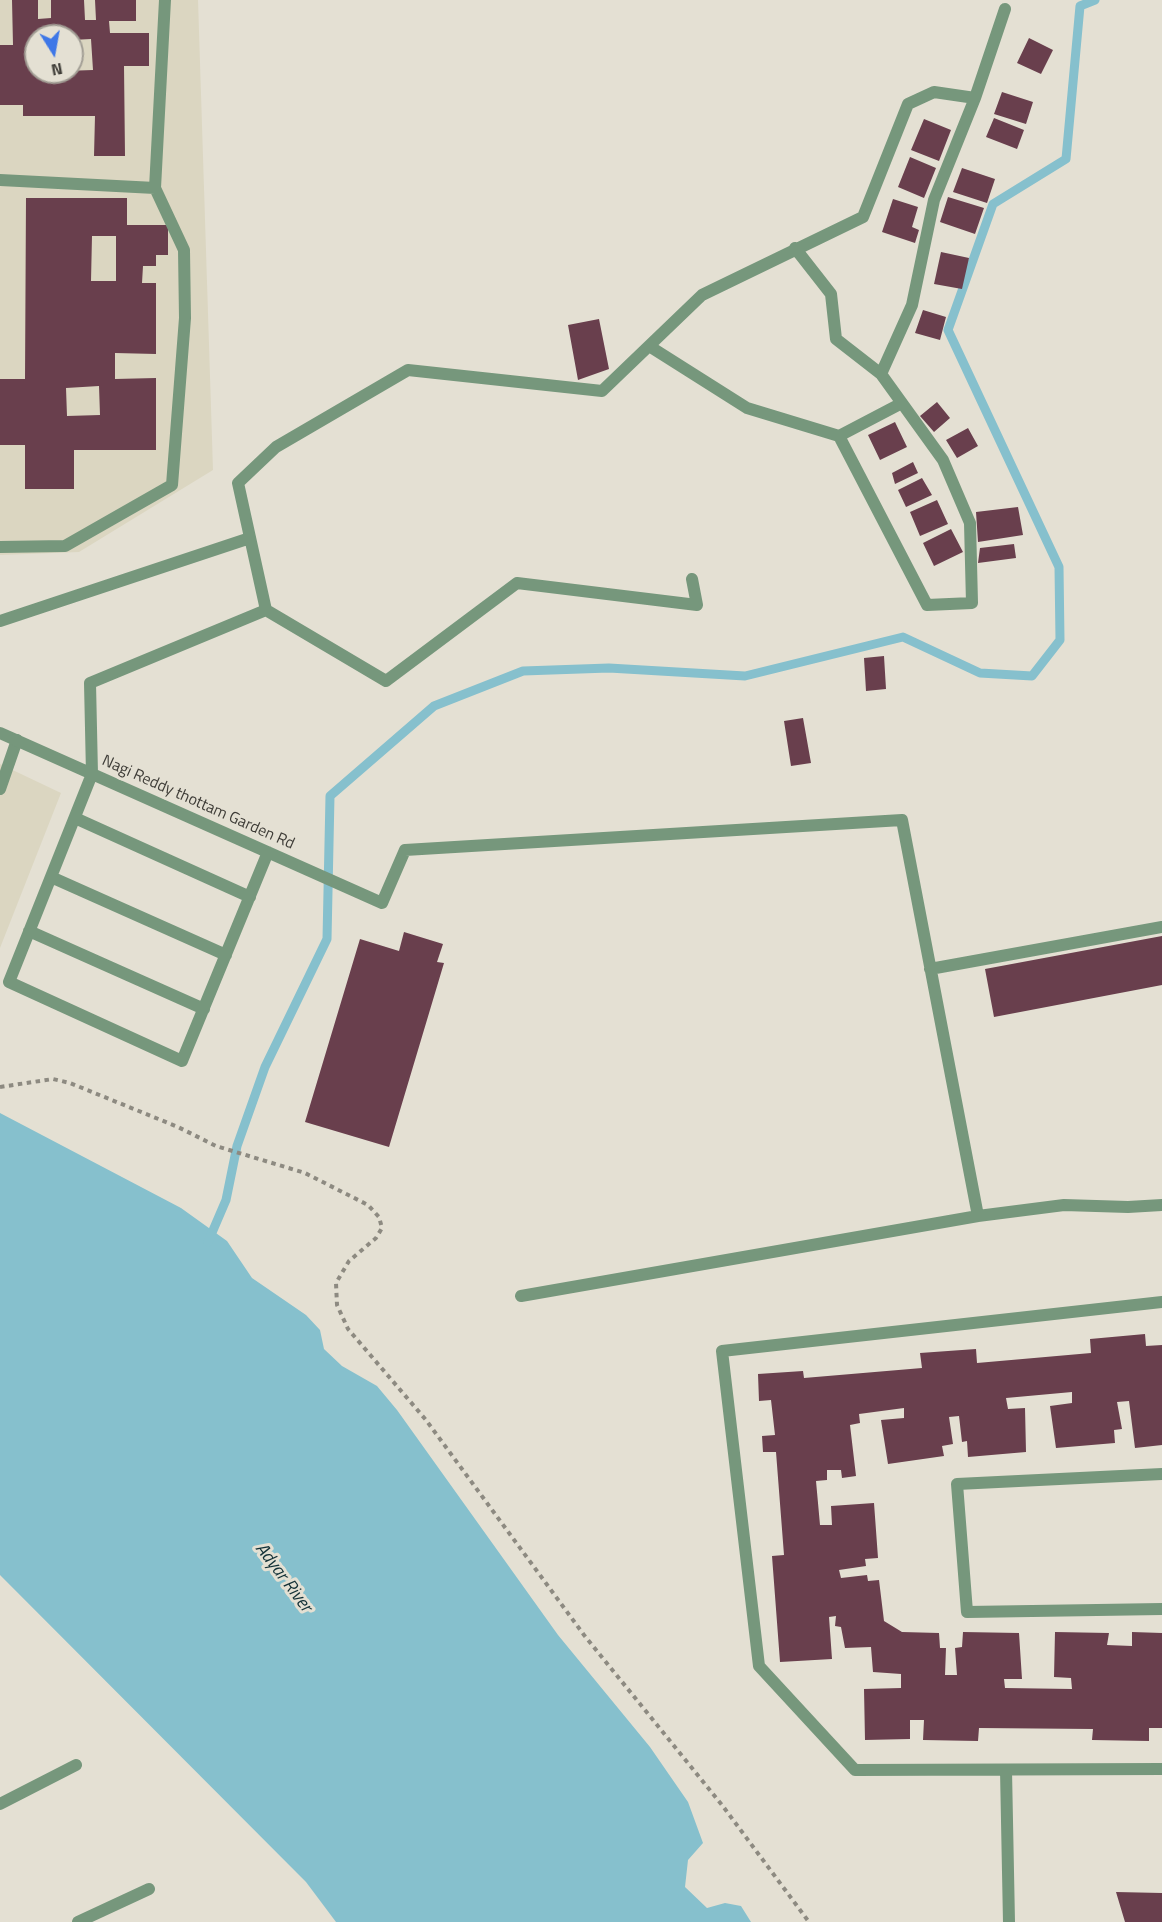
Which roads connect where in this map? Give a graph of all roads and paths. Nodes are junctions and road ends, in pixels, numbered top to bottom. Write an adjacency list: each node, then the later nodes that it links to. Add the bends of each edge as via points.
1 (165, 0): 5 (street)
2 (1005, 9): 3 (street)
3 (975, 98): 6 (street, via 934,92 908,104 863,217); 8 (street, via 934,200 912,305)
4 (0, 180): 5 (street)
5 (155, 188): 12 (street, via 184,250 185,318 172,485 65,546)
6 (795, 248): 7 (street, via 702,296); 8 (street, via 831,294 837,339)
7 (649, 346): 10 (street, via 747,408); 11 (street, via 602,391 408,370 276,447 238,483)
8 (881, 374): 9 (street)
9 (902, 403): 10 (street); 10 (street, via 943,460 970,523 972,603 927,605)
10 (839, 436)
11 (250, 538): 14 (street); 15 (street)
12 (0, 547)
13 (692, 579): 14 (street, via 697,605 517,583 386,681)
14 (266, 610): 18 (street, via 90,683)
15 (0, 621)
16 (0, 733): 17 (street, Nagi Reddy thottam Garden Rd)
17 (16, 740): 18 (street, Nagi Reddy thottam Garden Rd); 19 (street)
18 (93, 774): 20 (street); 21 (street, Nagi Reddy thottam Garden Rd)
19 (0, 789)
20 (75, 818): 22 (street); 23 (street)
21 (268, 852): 23 (street); 27 (street, Nagi Reddy thottam Garden Rd, via 382,903 405,850 902,820)
22 (51, 877): 25 (street); 26 (street)
23 (250, 897): 26 (street)
24 (1162, 927): 27 (street)
25 (29, 932): 28 (street); 28 (street, via 9,982 182,1061)
26 (226, 955): 28 (street)
27 (930, 969): 31 (street)
28 (204, 1009)
29 (0, 1087): 42 (path, via 53,1079 70,1083 216,1146 305,1173 368,1205 379,1217 382,1228 349,1261 336,1283 337,1305 348,1329 426,1419 584,1635 722,1805)
30 (1162, 1204): 31 (street, via 1064,1205)
31 (978, 1216): 32 (street)
32 (521, 1296)
33 (1162, 1302): 38 (street, via 722,1351 759,1666 855,1770)
34 (1162, 1474): 35 (street, via 957,1484 968,1612)
35 (1162, 1609)
36 (76, 1766): 39 (street)
37 (1162, 1769): 38 (street)
38 (1006, 1770): 43 (street)
39 (0, 1804)
40 (149, 1889): 41 (street)
41 (78, 1922)
42 (809, 1922)
43 (1009, 1922)

